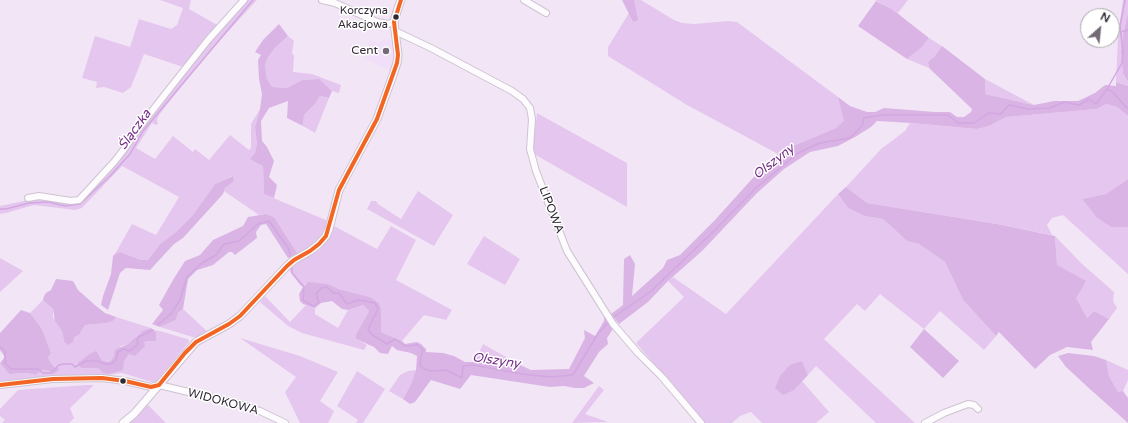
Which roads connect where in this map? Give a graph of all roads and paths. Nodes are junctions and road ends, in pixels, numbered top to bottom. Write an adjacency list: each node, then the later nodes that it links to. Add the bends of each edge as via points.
1 (244, 0): 8 (street, via 208,40 114,162 79,200 39,196)
2 (322, 0): 6 (street, via 335,3 377,22)
3 (401, 0): 6 (street)
4 (524, 0): 5 (street)
5 (546, 14)
6 (394, 22): 7 (street)
7 (395, 31): 10 (street, via 398,55 393,75 378,117 339,190 326,236 319,244 287,266 240,316 196,342); 14 (street, LIPOWA, via 523,99 530,108 532,119 530,149 536,171 567,251 613,324)
8 (28, 198)
9 (0, 385): 10 (street, WIDOKOWA, via 53,379 102,378)
10 (159, 385): 12 (street); 13 (street, WIDOKOWA, via 239,404)
11 (978, 408): 15 (street, via 968,404)
12 (123, 423)
13 (285, 423)
14 (701, 423)
15 (926, 423)

